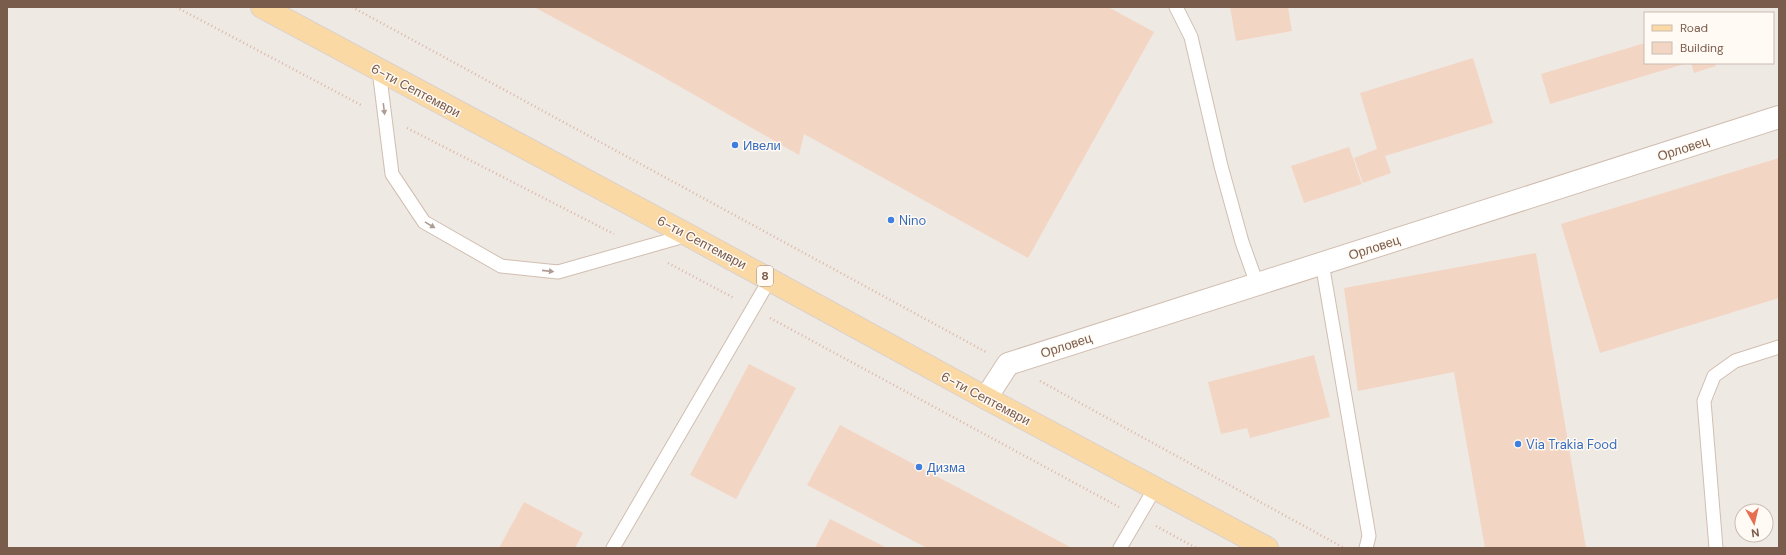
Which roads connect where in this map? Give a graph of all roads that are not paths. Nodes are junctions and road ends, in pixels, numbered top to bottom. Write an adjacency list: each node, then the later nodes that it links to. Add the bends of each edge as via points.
1 (262, 7): 3 (main road, 6-ти Септември / 8)
2 (1176, 7): 8 (lane, via 1191,37 1221,166 1242,242)
3 (379, 70): 5 (main road, 6-ти Септември / 8); 5 (lane, one-way to 5, via 392,174 424,222 501,266 558,272)
4 (1779, 117): 6 (street, Орловец)
5 (688, 234): 7 (main road, 6-ти Септември / 8)
6 (1322, 263): 8 (street, Орловец); 15 (lane, via 1369,536)
7 (770, 279): 10 (main road, 6-ти Септември / 8); 12 (lane)
8 (1257, 284): 10 (street, Орловец, via 1008,364)
9 (1779, 347): 16 (lane, via 1735,361 1714,376 1704,401)
10 (986, 398): 11 (main road, 6-ти Септември / 8)
11 (1155, 488): 13 (lane); 14 (main road, 6-ти Септември / 8)
12 (613, 548)
13 (1120, 548)
14 (1267, 548)
15 (1366, 548)
16 (1716, 548)

